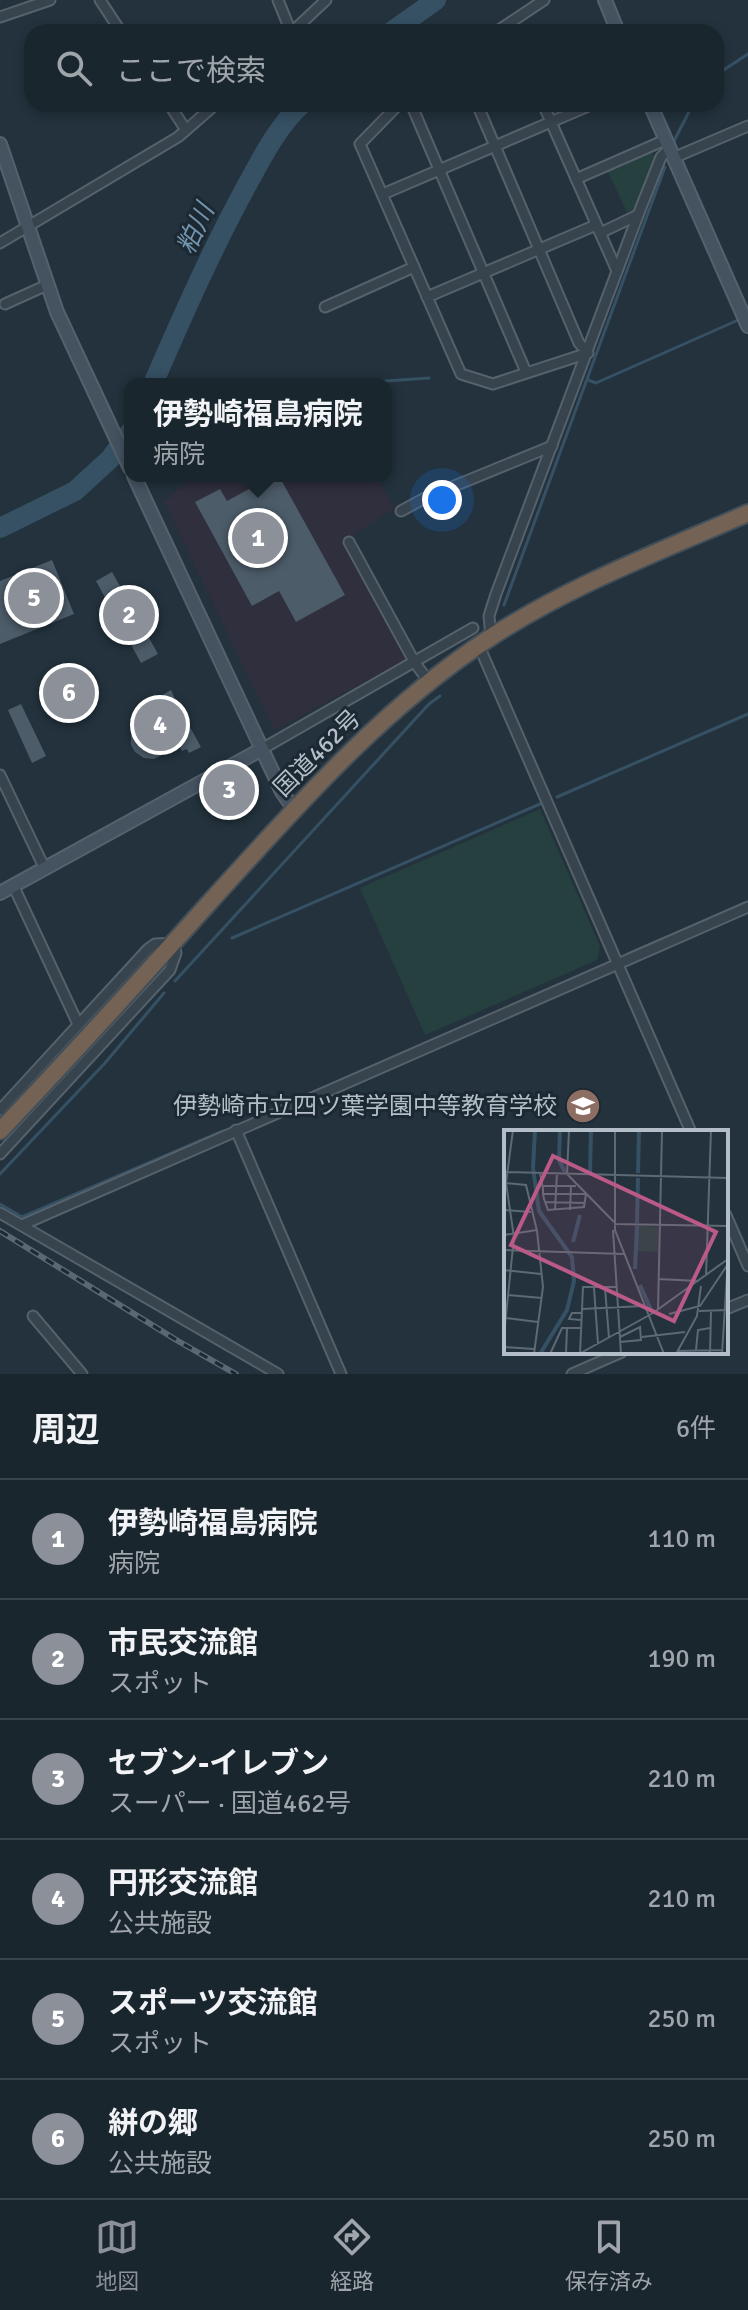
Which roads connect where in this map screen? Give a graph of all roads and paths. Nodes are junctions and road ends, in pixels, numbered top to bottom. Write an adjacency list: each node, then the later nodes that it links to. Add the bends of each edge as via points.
1 (50, 0): 7 (street)
2 (100, 0): 8 (street)
3 (278, 0): 9 (street)
4 (326, 0): 10 (street)
5 (544, 0): 11 (street)
6 (605, 0): 12 (street)
7 (0, 17)
8 (116, 24)
9 (288, 24)
10 (300, 24)
11 (515, 24)
12 (615, 24)
13 (174, 112): 23 (street)
14 (207, 112): 23 (street)
15 (391, 112): 29 (street, via 360,144)
16 (415, 112): 27 (street)
17 (480, 112): 25 (street)
18 (546, 112): 21 (street)
19 (574, 112): 21 (street)
20 (653, 112): 26 (street)
21 (550, 122): 25 (street); 28 (street)
22 (748, 126): 26 (street)
23 (186, 130): 31 (street)
24 (0, 144): 31 (street)
25 (495, 146): 27 (street); 34 (street)
26 (669, 149): 28 (street); 30 (street); 42 (street)
27 (440, 170): 29 (street); 37 (street)
28 (576, 179): 32 (street)
29 (383, 194): 35 (street)
30 (638, 215): 32 (street); 36 (street)
31 (27, 227): 33 (street); 38 (street)
32 (598, 229): 34 (street); 36 (street)
33 (0, 243)
34 (538, 250): 37 (street); 43 (street)
35 (414, 267): 39 (street); 41 (street)
36 (617, 271): 43 (street)
37 (485, 273): 39 (street); 44 (street)
38 (47, 285): 40 (street); 46 (street)
39 (427, 297): 44 (street, via 465,377 493,384)
40 (5, 304)
41 (325, 307)
42 (748, 326)
43 (588, 353): 44 (street); 45 (street)
44 (526, 372)
45 (552, 446): 48 (street); 52 (street, via 492,606)
46 (124, 455)
47 (137, 482): 55 (street)
48 (401, 511)
49 (748, 513): 52 (highway, 国道462号, via 579,588)
50 (349, 542): 53 (street)
51 (473, 628): 53 (street)
52 (485, 641): 54 (highway, 国道462号); 64 (street)
53 (415, 663): 54 (street); 55 (street)
54 (429, 682): 58 (highway, 国道462号)
55 (262, 749): 58 (street); 59 (street)
56 (0, 775): 57 (street)
57 (3, 790): 59 (street)
58 (294, 809): 63 (highway, 国道462号)
59 (44, 867): 60 (street)
60 (13, 885): 61 (street); 65 (street)
61 (0, 893)
62 (748, 907): 64 (street)
63 (174, 943): 65 (street, via 155,944); 69 (highway, 国道462号); 70 (street, via 175,960 165,976)
64 (618, 963): 67 (street); 68 (street)
65 (78, 1024): 66 (street)
66 (0, 1110)
67 (236, 1130): 73 (street); 81 (street)
68 (690, 1130)
69 (0, 1131)
70 (0, 1154)
71 (0, 1213): 73 (street)
72 (728, 1220): 74 (street)
73 (22, 1225): 80 (street)
74 (748, 1266)
75 (748, 1300): 76 (street)
76 (728, 1308)
77 (33, 1316): 79 (street)
78 (617, 1354): 82 (street)
79 (82, 1374)
80 (278, 1374)
81 (341, 1374)
82 (572, 1374)

